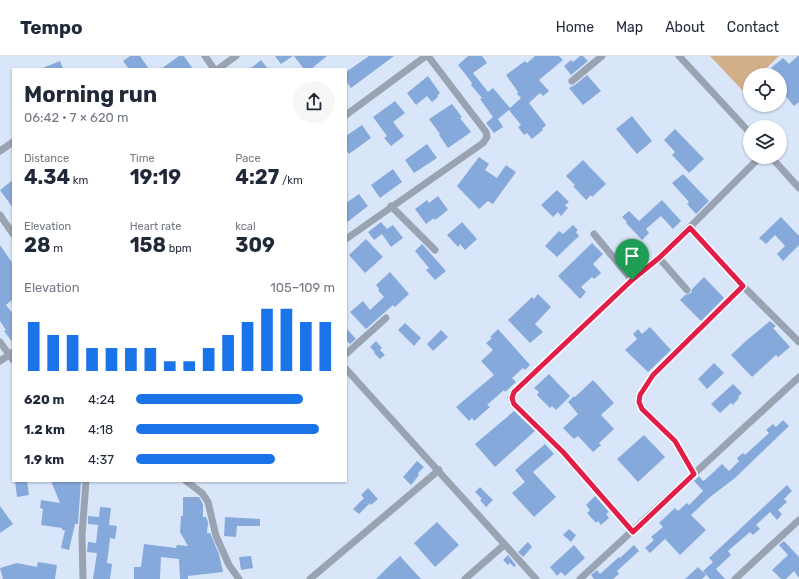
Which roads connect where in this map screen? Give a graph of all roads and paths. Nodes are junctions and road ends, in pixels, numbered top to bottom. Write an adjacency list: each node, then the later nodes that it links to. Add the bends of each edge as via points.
1 (205, 56): 6 (street)
2 (236, 56): 7 (street)
3 (427, 56): 9 (street); 16 (street, via 486,132 487,137 483,143)
4 (602, 56): 8 (street)
5 (680, 56): 10 (street)
6 (213, 68)
7 (219, 68)
8 (572, 82)
9 (347, 114)
10 (743, 125)
11 (12, 143): 12 (street)
12 (0, 151)
13 (753, 164): 18 (street)
14 (777, 164): 15 (street)
15 (799, 188)
16 (391, 206): 21 (street); 22 (street)
17 (0, 215): 19 (street)
18 (690, 228): 23 (street); 25 (street)
19 (12, 233)
20 (594, 234): 24 (street)
21 (347, 238)
22 (435, 250)
23 (659, 258): 24 (street); 26 (street)
24 (632, 280): 40 (street, via 514,392 512,398 514,404 563,452)
25 (743, 286): 29 (street); 36 (street, via 653,375 640,395 642,409 675,441)
26 (687, 290)
27 (386, 318): 30 (street)
28 (0, 342): 31 (street)
29 (799, 342)
30 (347, 353)
31 (12, 355): 32 (street)
32 (0, 361)
33 (347, 370): 35 (street)
34 (799, 377): 36 (street)
35 (439, 470): 41 (street); 44 (street)
36 (694, 474): 40 (street)
37 (86, 482): 42 (street, via 82,535)
38 (187, 482): 43 (street, via 202,493 208,502 216,536)
39 (799, 520): 48 (street)
40 (633, 532): 47 (street)
41 (504, 545): 45 (street); 46 (street)
42 (83, 579)
43 (239, 579)
44 (310, 579)
45 (465, 579)
46 (536, 579)
47 (580, 579)
48 (735, 579)

